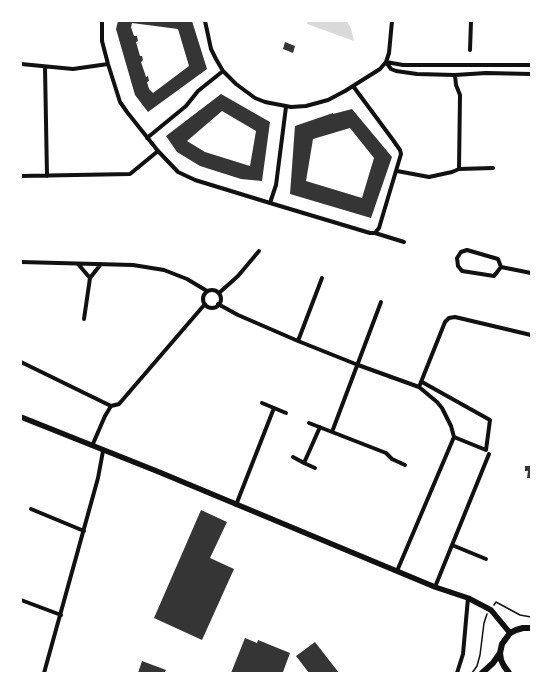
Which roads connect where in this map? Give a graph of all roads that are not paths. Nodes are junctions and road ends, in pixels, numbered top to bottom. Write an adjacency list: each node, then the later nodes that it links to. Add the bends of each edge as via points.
1 (102, 21): 8 (street, via 102,41)
2 (205, 21): 12 (street, via 211,49)
3 (392, 21): 6 (street)
4 (471, 21): 5 (street)
5 (470, 50)
6 (386, 62): 9 (street, via 403,65); 15 (street, via 396,72); 16 (street, via 380,69)
7 (21, 64): 11 (street)
8 (108, 64): 11 (street, via 73,69); 18 (street, via 120,102)
9 (486, 65): 10 (street); 13 (street)
10 (531, 66)
11 (45, 67): 24 (street)
12 (223, 71): 17 (street, via 255,98); 18 (street)
13 (486, 73): 14 (street); 15 (street)
14 (531, 74)
15 (455, 75): 21 (street, via 460,94)
16 (353, 86): 17 (street, via 320,103); 22 (street, via 400,150)
17 (286, 106): 25 (street, via 276,185)
18 (147, 138): 19 (street)
19 (158, 151): 24 (street, via 130,174); 25 (street, via 178,172 195,180)
20 (494, 168): 21 (street)
21 (459, 169): 22 (street, via 429,177)
22 (397, 171): 26 (street, via 380,228)
23 (21, 176): 24 (street)
24 (48, 176)
25 (270, 203): 26 (street)
26 (376, 233): 27 (street)
27 (404, 242)
28 (259, 251): 37 (street, via 238,276)
29 (21, 262): 30 (street)
30 (78, 264): 31 (street); 34 (street)
31 (101, 264): 34 (street); 36 (street, via 133,265 164,270 187,279)
32 (501, 267): 32 (street, via 498,259 468,250 461,252 457,258 462,271 494,276); 33 (street)
33 (531, 273)
34 (90, 278): 41 (street)
35 (322, 278): 43 (street)
36 (207, 291): 37 (street, via 213,290); 39 (street, via 203,296)
37 (218, 293): 40 (street)
38 (381, 302): 45 (street)
39 (205, 304): 40 (street, via 210,307); 49 (street, via 120,404)
40 (218, 304): 43 (street)
41 (84, 319)
42 (531, 335): 46 (street, via 455,317 449,318 445,322)
43 (298, 341): 45 (street)
44 (21, 362): 49 (street)
45 (358, 365): 47 (street); 55 (street)
46 (422, 382): 47 (street); 59 (street, via 490,420)
47 (419, 387): 56 (street, via 442,408)
48 (262, 403): 50 (street)
49 (111, 406): 57 (street)
50 (274, 408): 51 (street); 64 (street)
51 (286, 413)
52 (21, 417): 57 (street)
53 (308, 423): 54 (street)
54 (320, 428): 55 (street); 61 (street)
55 (332, 432): 62 (street, via 386,453)
56 (454, 437): 59 (street); 69 (street)
57 (92, 446): 58 (street)
58 (103, 450): 64 (street); 66 (street)
59 (488, 452): 67 (street)
60 (293, 457): 61 (street)
61 (304, 463): 63 (street)
62 (405, 465)
63 (315, 468)
64 (236, 505): 69 (street)
65 (31, 509): 66 (street)
66 (84, 531): 73 (street)
67 (452, 545): 68 (street); 70 (street)
68 (486, 559)
69 (397, 571): 70 (street)
70 (435, 587): 71 (street)
71 (468, 598): 75 (street, via 491,610); 78 (street, via 463,654)
72 (21, 600): 73 (street)
73 (60, 614): 77 (street)
74 (531, 628): 75 (main road)
75 (510, 633): 76 (main road, via 502,644)
76 (500, 653): 79 (main road); 80 (main road, via 502,663)
77 (44, 673)
78 (457, 673)
79 (482, 673)
80 (509, 673)

